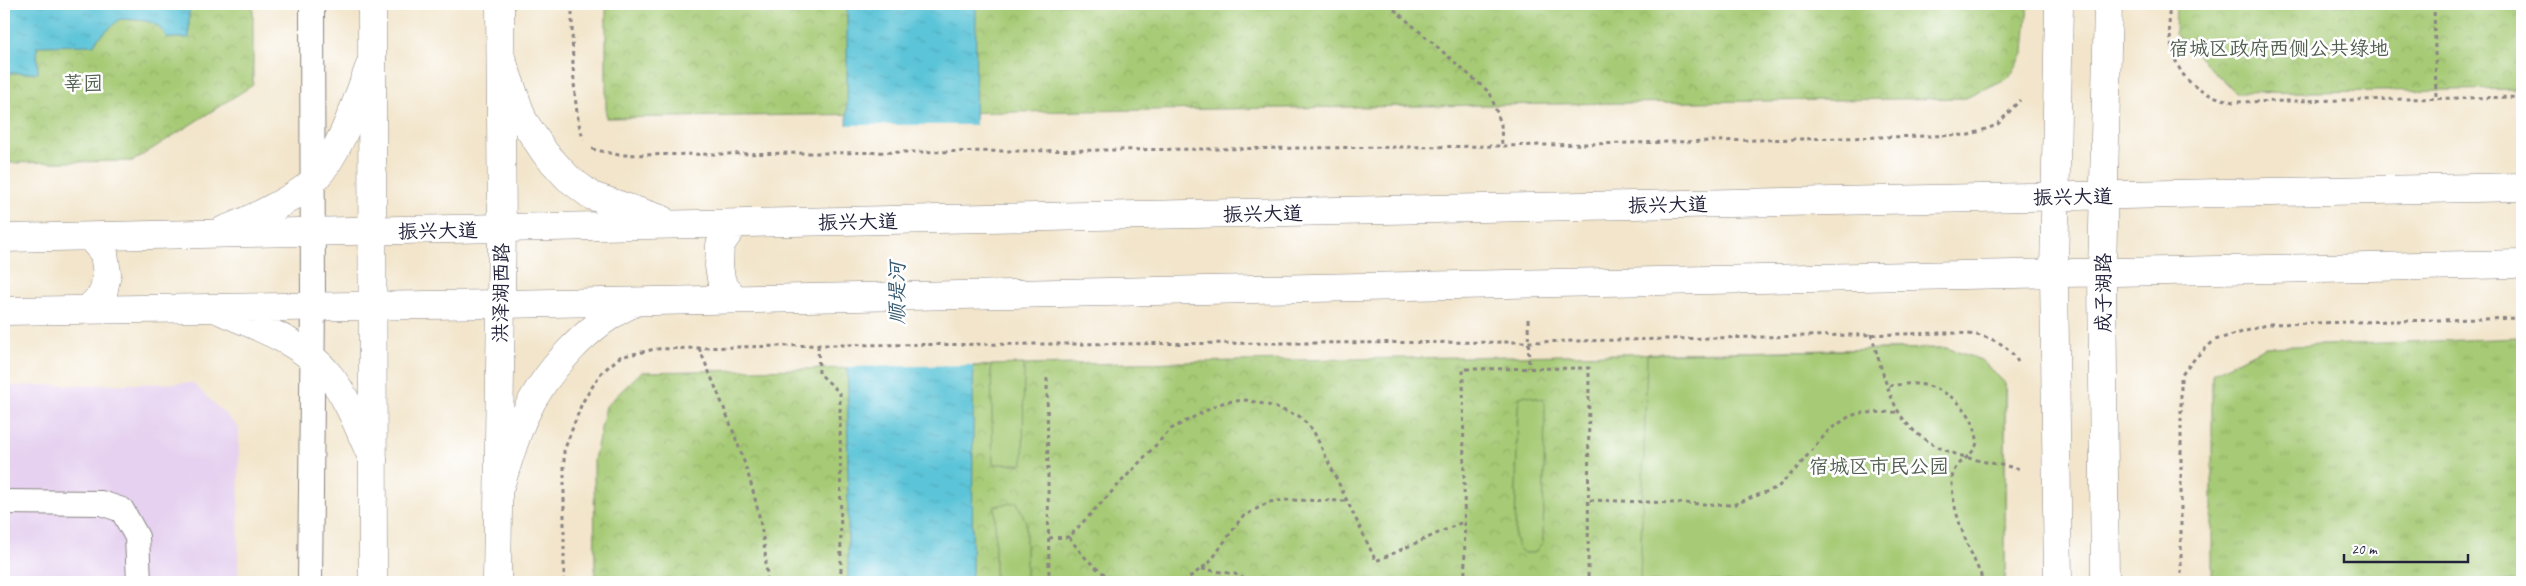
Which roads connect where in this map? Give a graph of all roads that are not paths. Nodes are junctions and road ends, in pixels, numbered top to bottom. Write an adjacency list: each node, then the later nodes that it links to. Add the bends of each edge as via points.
1 (312, 4): 8 (lane)
2 (372, 4): 7 (main road)
3 (500, 4): 6 (main road, 洪泽湖西路)
4 (2059, 4): 11 (main road)
5 (2108, 4): 10 (main road, 成子湖路)
6 (500, 55): 13 (main road, via 523,120 545,153 568,178 592,196); 14 (main road, 洪泽湖西路)
7 (372, 59): 8 (main road, via 347,124 331,156); 15 (main road)
8 (313, 181): 16 (lane); 17 (main road, via 273,208)
9 (2522, 187): 10 (main road, 振兴大道)
10 (2103, 196): 11 (main road, 振兴大道); 21 (main road, 成子湖路)
11 (2056, 198): 12 (main road, 振兴大道); 22 (main road)
12 (735, 224): 13 (main road, 振兴大道); 23 (main road, via 720,245 719,266 722,284)
13 (679, 226): 14 (main road, 振兴大道)
14 (502, 229): 15 (main road, 振兴大道); 26 (main road, 洪泽湖西路)
15 (372, 232): 16 (main road, 振兴大道); 25 (main road)
16 (313, 233): 17 (main road, 振兴大道); 27 (lane)
17 (212, 235): 18 (main road, 振兴大道)
18 (90, 237): 19 (main road, 振兴大道); 29 (main road, via 104,253 107,274 103,294)
19 (4, 238)
20 (2522, 264): 21 (main road)
21 (2102, 272): 22 (main road); 40 (main road, 成子湖路)
22 (2054, 273): 23 (main road); 39 (main road)
23 (735, 299): 24 (main road)
24 (638, 301): 26 (main road); 33 (main road, via 614,311 582,338 548,378 524,416)
25 (371, 304): 26 (main road); 27 (main road); 32 (main road)
26 (500, 304): 33 (main road, 洪泽湖西路)
27 (313, 305): 28 (main road); 31 (lane)
28 (213, 308): 29 (main road); 31 (main road, via 274,335)
29 (88, 310): 30 (main road)
30 (4, 311)
31 (313, 359): 32 (main road, via 329,375 344,398); 36 (lane)
32 (372, 460): 37 (main road)
33 (498, 492): 38 (main road, 洪泽湖西路)
34 (4, 502): 35 (lane, via 101,503 122,510 136,537)
35 (139, 582)
36 (310, 582)
37 (373, 582)
38 (497, 582)
39 (2058, 582)
40 (2105, 582)

